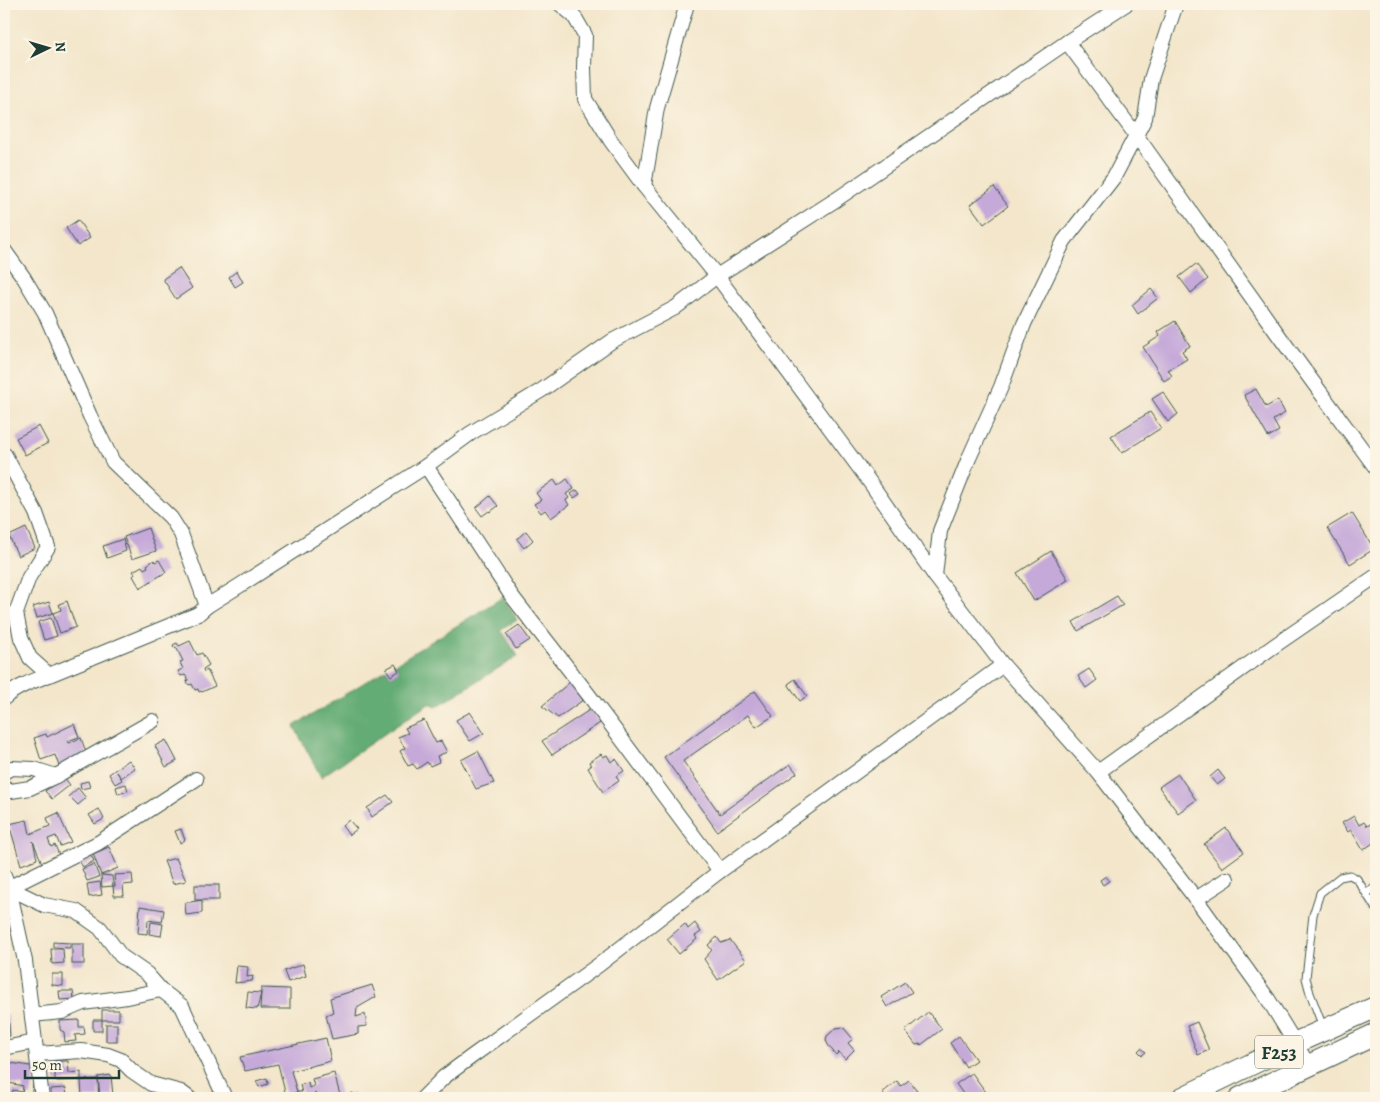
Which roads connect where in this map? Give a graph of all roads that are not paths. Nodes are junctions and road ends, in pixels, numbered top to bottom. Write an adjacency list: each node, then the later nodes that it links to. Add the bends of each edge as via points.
1 (560, 4): 7 (street, via 574,16 585,35 585,99)
2 (687, 4): 7 (street, via 657,108)
3 (1126, 4): 5 (street)
4 (1176, 4): 6 (street, via 1151,79 1145,118)
5 (1067, 42): 6 (street); 9 (street, via 838,199)
6 (1136, 135): 12 (street); 13 (street, via 1114,177 1064,241 1024,324 940,530)
7 (644, 186): 9 (street)
8 (4, 250): 15 (street, via 45,312 113,462 171,518 181,534)
9 (717, 276): 11 (street, via 675,308 612,341); 13 (street)
10 (4, 456): 16 (street, via 36,513 48,547)
11 (426, 466): 15 (street); 26 (street, via 511,595)
12 (1376, 468)
13 (935, 576): 17 (street)
14 (1376, 576): 22 (street)
15 (207, 606): 18 (street, via 198,614)
16 (10, 611): 18 (street, via 30,658)
17 (1003, 665): 22 (street); 26 (street)
18 (49, 676): 19 (street, via 30,682)
19 (4, 698)
20 (153, 721): 23 (street)
21 (4, 772): 23 (street, via 11,768 34,769)
22 (1098, 772): 31 (street)
23 (56, 776): 25 (street, via 30,788 11,791)
24 (196, 779): 28 (street, via 98,843)
25 (4, 787)
26 (720, 871): 45 (street, via 600,964 444,1077)
27 (1226, 879): 31 (street)
28 (5, 884): 33 (street, via 44,905 76,911 100,928 122,956 147,974); 35 (street, via 25,961)
29 (1376, 887): 30 (lane)
30 (1367, 893): 32 (lane); 36 (lane, via 1357,879 1350,875 1340,877 1320,893 1313,914 1306,978)
31 (1196, 899): 38 (street)
32 (1376, 909)
33 (161, 990): 35 (street, via 83,1003 62,1012); 44 (street, via 182,1006)
34 (1376, 1007): 36 (main road, F253)
35 (32, 1015): 40 (street)
36 (1324, 1030): 38 (main road, F253)
37 (1376, 1034): 41 (main road, F253)
38 (1296, 1043): 41 (street); 46 (main road, F253)
39 (4, 1048): 40 (street)
40 (36, 1048): 42 (street); 43 (street, via 81,1051 121,1060 151,1084 181,1092)
41 (1309, 1066): 47 (main road, F253)
42 (42, 1098)
43 (188, 1098)
44 (225, 1098)
45 (424, 1098)
46 (1182, 1098)
47 (1240, 1098)

